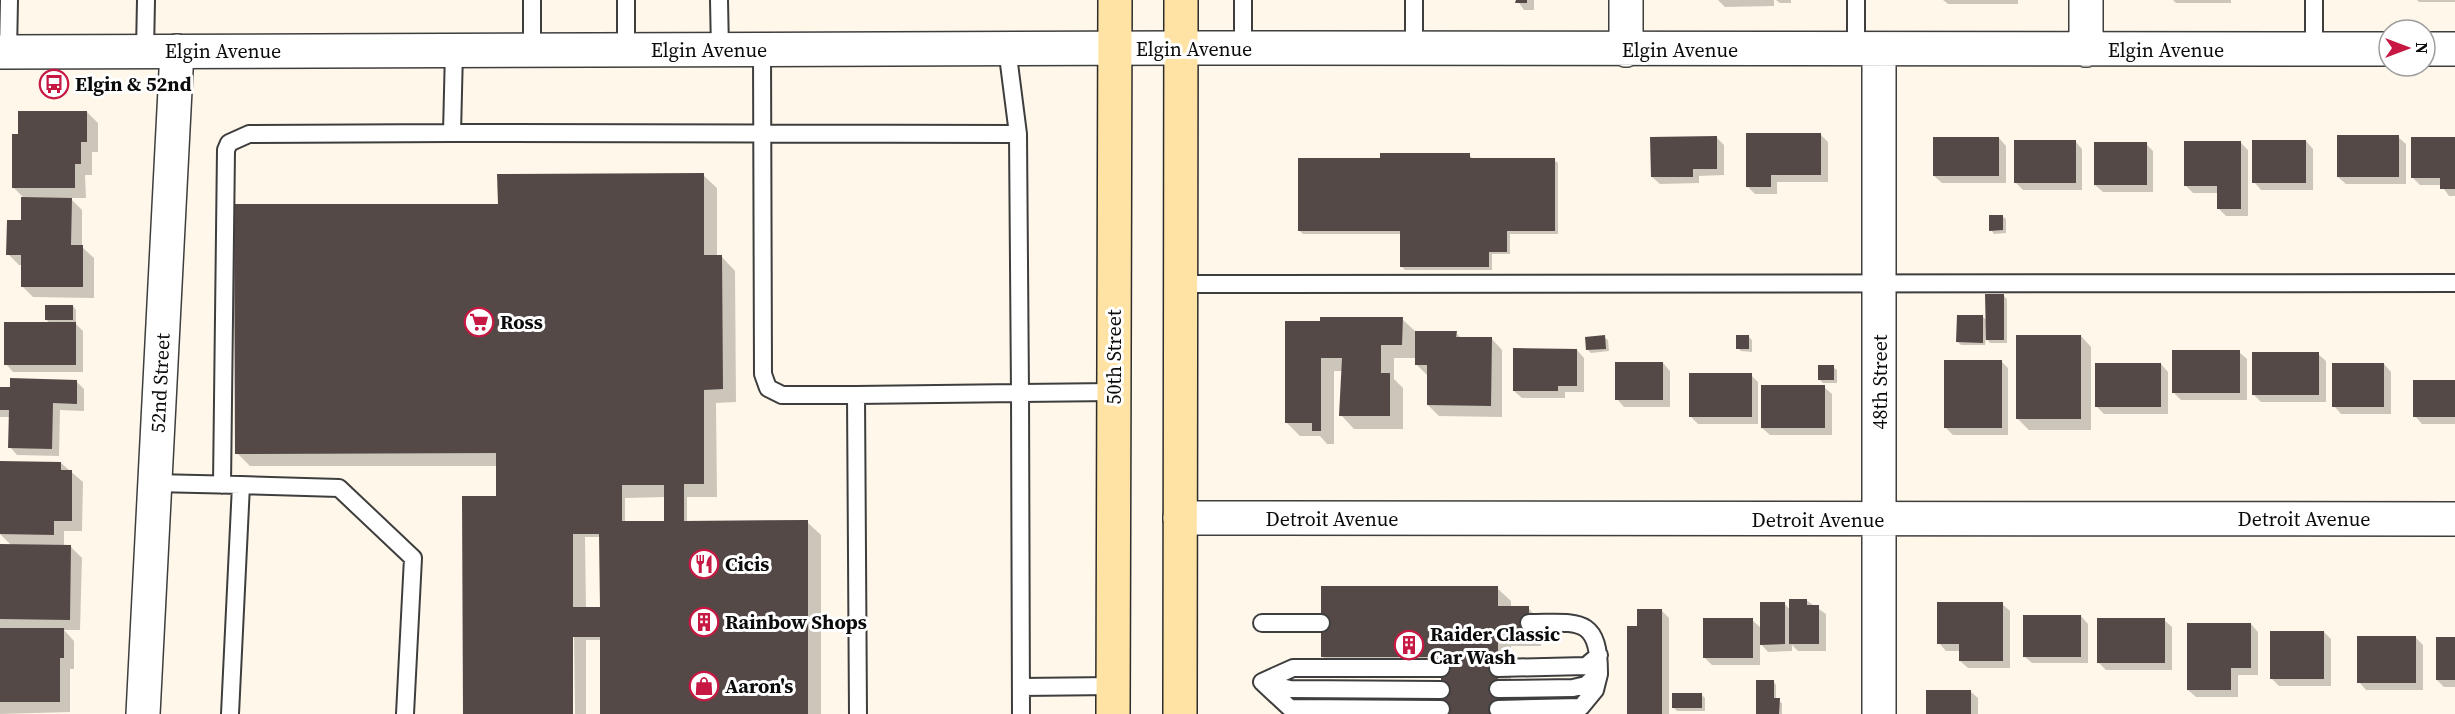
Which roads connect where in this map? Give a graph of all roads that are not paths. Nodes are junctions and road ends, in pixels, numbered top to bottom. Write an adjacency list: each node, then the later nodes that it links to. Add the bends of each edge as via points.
1 (9, 0): 32 (lane)
2 (146, 0): 29 (lane)
3 (532, 0): 31 (lane)
4 (626, 0): 23 (lane)
5 (719, 0): 24 (lane)
6 (1115, 0): 15 (main road, 50th Street)
7 (1181, 0): 16 (main road)
8 (1243, 0): 17 (lane)
9 (1414, 0): 18 (lane)
10 (1626, 0): 26 (street)
11 (1856, 0): 27 (lane)
12 (2086, 0): 28 (street)
13 (2314, 0): 19 (lane)
14 (1007, 48): 15 (street, Elgin Avenue); 25 (street, Elgin Avenue); 34 (lane)
15 (1115, 48): 16 (street, Elgin Avenue); 39 (main road, 50th Street)
16 (1181, 48): 17 (street, Elgin Avenue); 38 (main road)
17 (1243, 48): 18 (street, Elgin Avenue)
18 (1414, 49): 26 (street, Elgin Avenue)
19 (2314, 49): 20 (street, Elgin Avenue); 28 (street, Elgin Avenue)
20 (2377, 49)
21 (2437, 49): 22 (street)
22 (2455, 49)
23 (626, 50): 24 (street, Elgin Avenue); 31 (street, Elgin Avenue)
24 (720, 50): 25 (street, Elgin Avenue)
25 (762, 50): 35 (lane)
26 (1626, 50): 27 (street, Elgin Avenue)
27 (1868, 50): 28 (street, Elgin Avenue); 36 (street, 48th Street)
28 (2086, 50)
29 (161, 51): 30 (street, Elgin Avenue); 32 (street, Elgin Avenue); 42 (street, 52nd Street)
30 (454, 51): 31 (street, Elgin Avenue); 33 (lane)
31 (532, 51)
32 (4, 52)
33 (452, 133): 35 (lane); 43 (lane, via 249,134 229,143)
34 (1018, 134): 35 (lane); 40 (lane)
35 (763, 135): 41 (lane, via 763,374 768,388 782,395)
36 (1880, 283): 37 (lane); 38 (lane); 47 (street, 48th Street)
37 (2455, 283)
38 (1181, 284): 45 (main road)
39 (1114, 392): 40 (lane); 59 (main road, 50th Street)
40 (1020, 393): 41 (lane); 56 (lane)
41 (856, 395): 65 (lane)
42 (154, 483): 43 (lane); 62 (street, 52nd Street)
43 (222, 485): 44 (lane)
44 (241, 485): 63 (lane); 64 (lane, via 339,488 413,558)
45 (1180, 518): 47 (street, Detroit Avenue); 67 (main road)
46 (2455, 519): 47 (street, Detroit Avenue)
47 (1880, 520): 68 (street, 48th Street)
48 (1321, 622): 50 (lane)
49 (1528, 622): 51 (lane, via 1572,622 1588,628 1597,639)
50 (1262, 623)
51 (1599, 655): 53 (lane, via 1586,666); 54 (lane)
52 (1442, 668): 55 (lane, via 1293,668)
53 (1498, 668)
54 (1599, 673): 57 (lane, via 1586,685 1573,688); 61 (lane, via 1595,690 1581,707)
55 (1262, 682): 58 (lane, via 1290,689); 60 (lane, via 1290,708)
56 (1021, 687): 59 (lane); 66 (lane)
57 (1498, 689)
58 (1442, 690)
59 (1113, 700)
60 (1442, 709)
61 (1498, 709)
62 (143, 714)
63 (230, 714)
64 (405, 714)
65 (858, 714)
66 (1021, 714)
67 (1180, 714)
68 (1880, 714)

